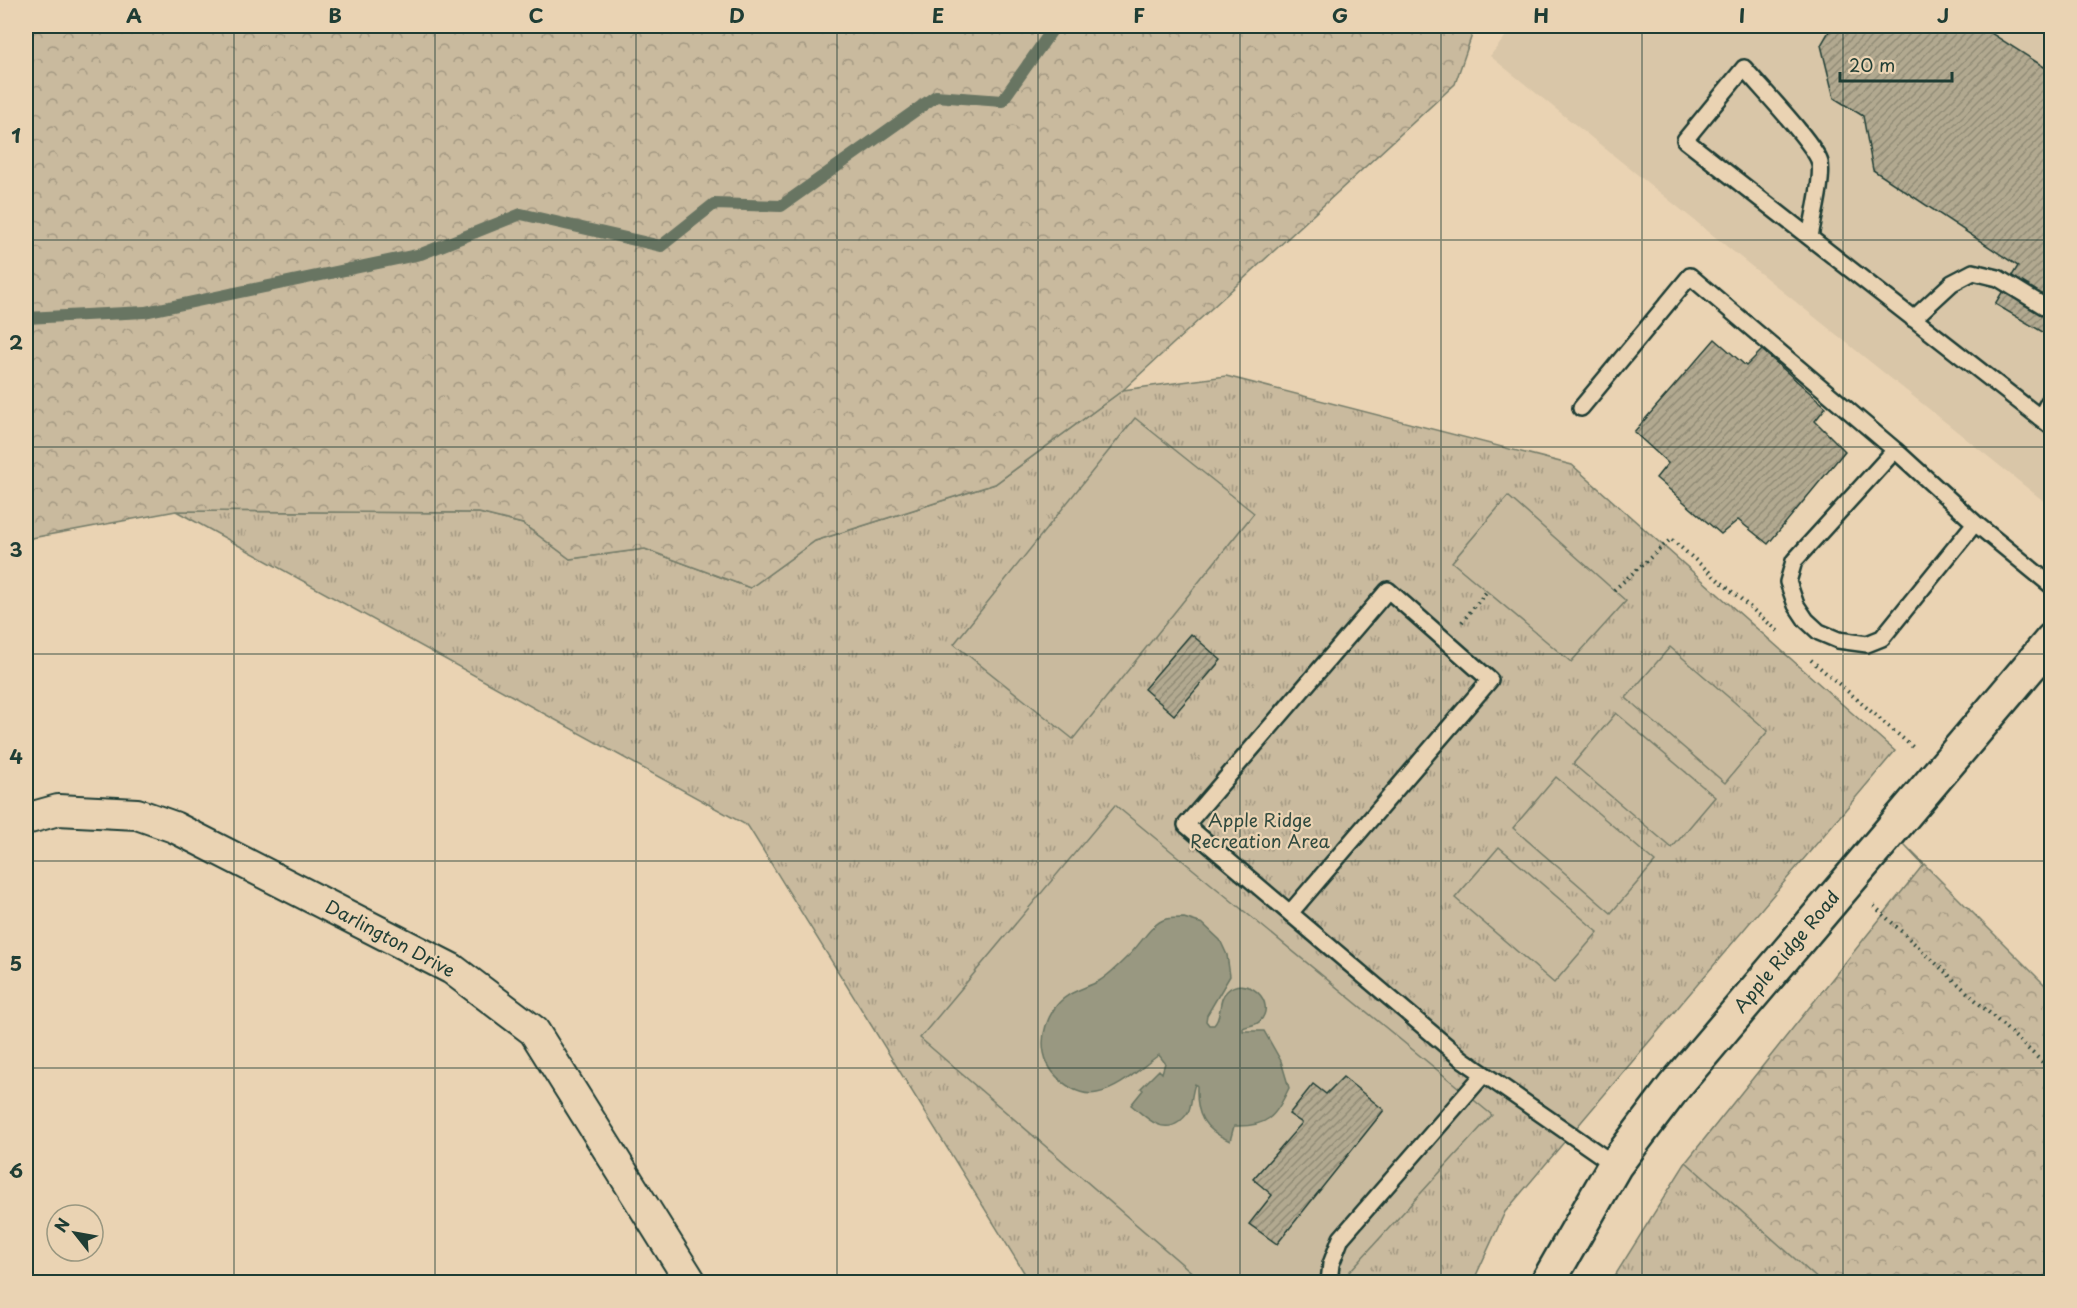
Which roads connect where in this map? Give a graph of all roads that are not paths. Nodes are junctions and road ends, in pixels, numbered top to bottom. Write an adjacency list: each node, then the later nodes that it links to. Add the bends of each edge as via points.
1 (1810, 237): 1 (lane, via 1685,140 1744,68 1811,146 1820,162); 3 (lane)
2 (2052, 311): 3 (lane, via 1998,278 1973,272 1952,284)
3 (1913, 319): 6 (lane)
4 (2052, 396): 6 (lane)
5 (1581, 408): 7 (lane, via 1690,276)
6 (2046, 422)
7 (1895, 450): 8 (lane); 8 (lane, via 1794,561 1788,582 1796,605 1819,632 1838,640 1868,644 1882,638)
8 (1975, 523): 9 (lane)
9 (2052, 586)
10 (2048, 651): 14 (street, Apple Ridge Road, via 1847,881 1674,1087)
11 (26, 819): 15 (street, Darlington Drive, via 58,810 137,814 174,827 452,969 534,1031)
12 (1290, 913): 12 (lane, via 1186,825 1388,590 1490,680); 13 (lane)
13 (1483, 1075): 14 (lane); 16 (lane, via 1341,1238)
14 (1615, 1165): 17 (street, Apple Ridge Road)
15 (691, 1282)
16 (1329, 1282)
17 (1548, 1282)

